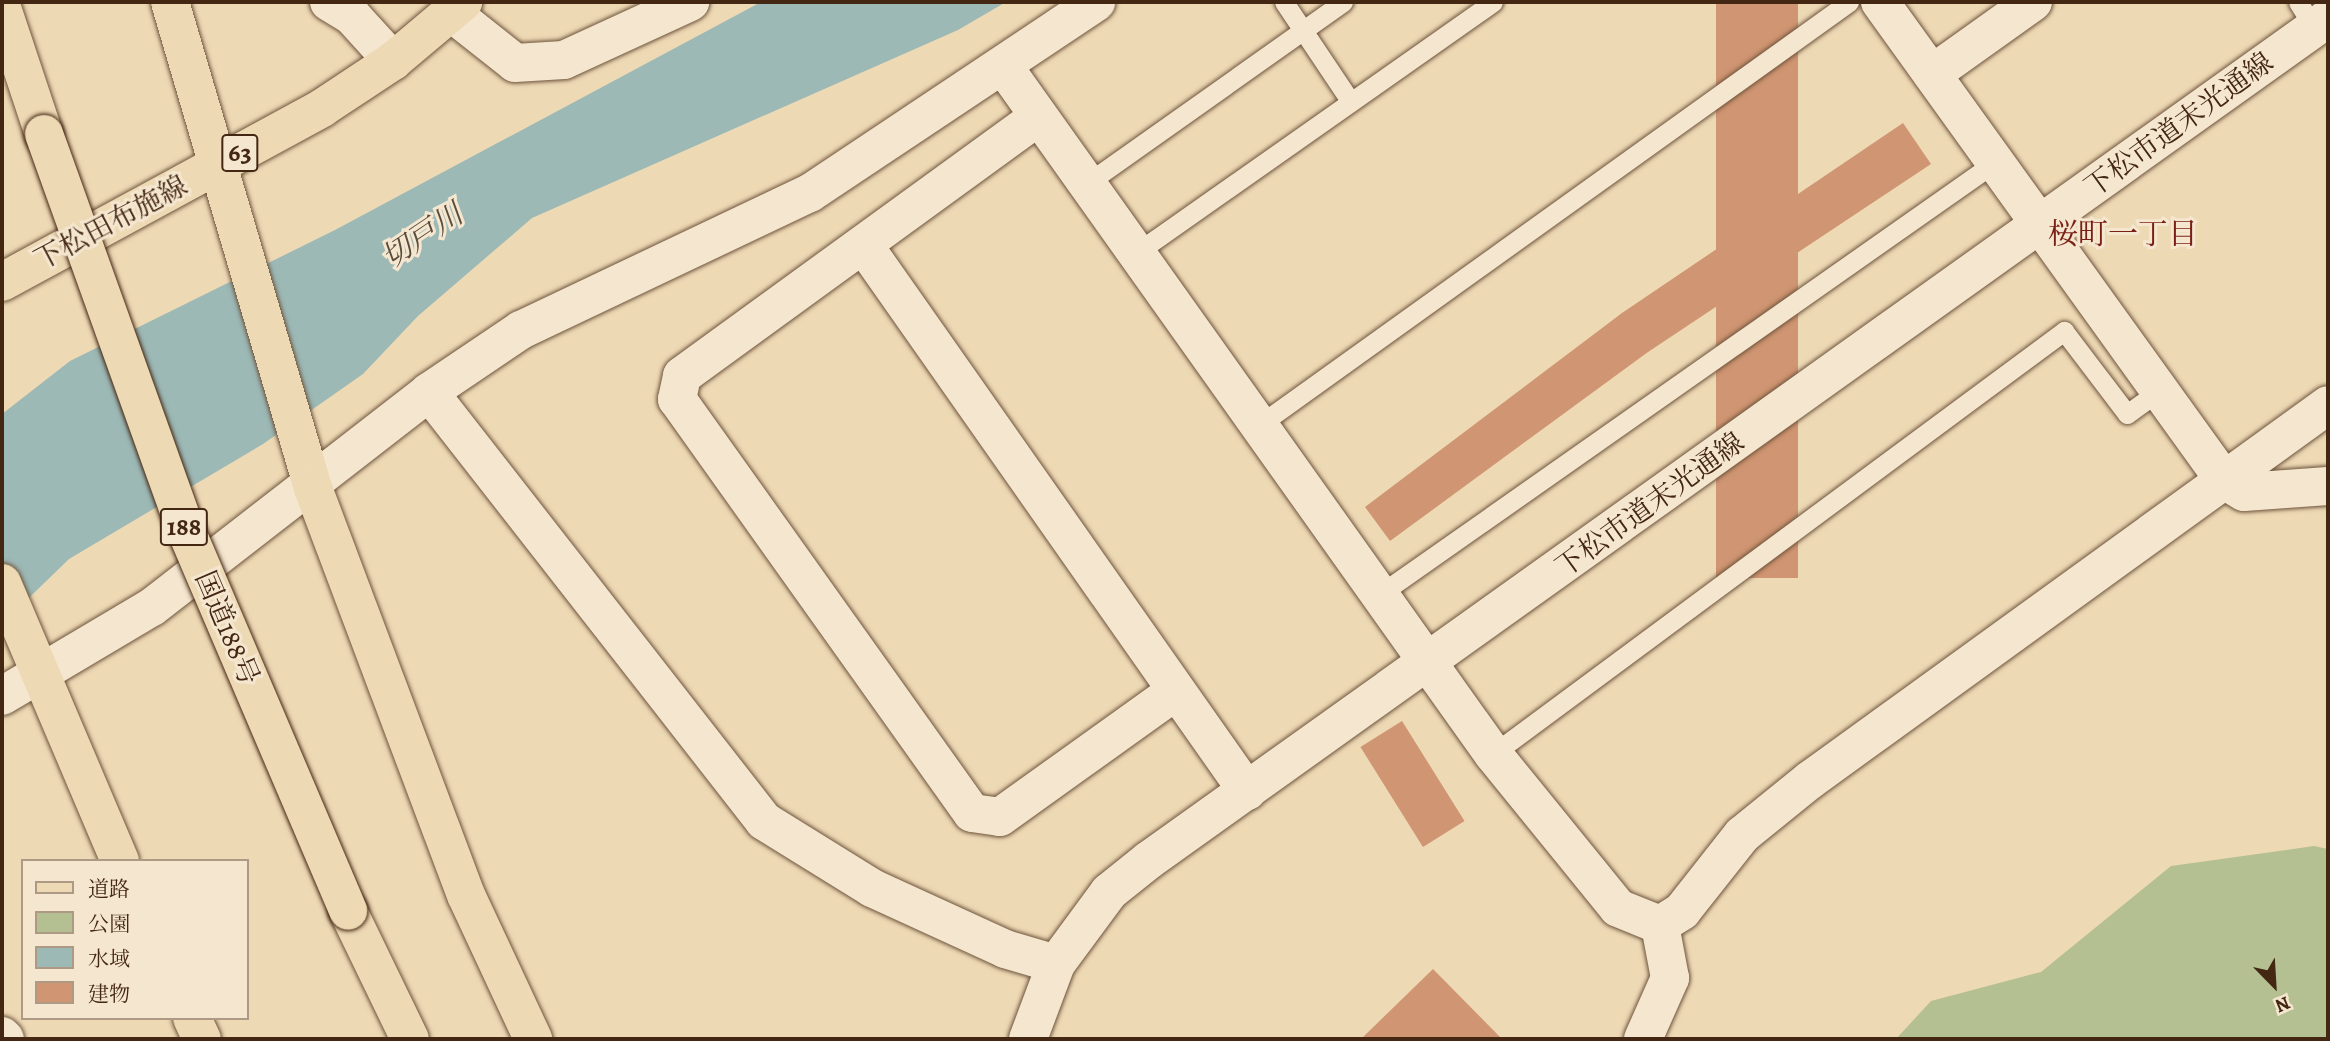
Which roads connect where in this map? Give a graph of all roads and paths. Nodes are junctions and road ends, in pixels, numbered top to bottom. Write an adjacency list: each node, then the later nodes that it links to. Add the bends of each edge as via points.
1 (170, 2): 21 (main road)
2 (329, 2): 15 (street, via 352,16)
3 (690, 2): 11 (street, via 564,60 514,64)
4 (1096, 2): 16 (street)
5 (1283, 2): 14 (lane)
6 (1343, 2): 14 (lane)
7 (1493, 2): 18 (lane)
8 (1849, 2): 30 (lane)
9 (1880, 2): 17 (street)
10 (2033, 2): 17 (street)
11 (458, 7): 15 (main road, 下松田布施線 / 63)
12 (2, 8): 47 (main road, 国道188号 / 188, bridge, via 184,528 348,911)
13 (2313, 16): 23 (street, 下松市道末光通線)
14 (1304, 30): 18 (lane); 22 (lane)
15 (393, 61): 21 (main road, 下松田布施線 / 63)
16 (1004, 67): 19 (street); 27 (street, via 810,193 569,305)
17 (1932, 74): 20 (street)
18 (1352, 102): 25 (lane)
19 (1038, 117): 22 (street); 24 (street)
20 (1994, 163): 23 (street); 35 (lane)
21 (216, 167): 26 (main road, 下松田布施線 / 63); 31 (main road)
22 (1086, 184): 25 (street)
23 (2039, 227): 28 (street); 36 (street, 下松市道末光通線)
24 (865, 247): 38 (street); 38 (street, via 682,376 677,399 972,813 1000,817)
25 (1136, 253): 30 (street)
26 (2, 282)
27 (429, 392): 31 (street); 44 (street, via 764,821 872,888 1005,949)
28 (2156, 393): 32 (street); 40 (lane, via 2127,414 2064,331)
29 (2328, 405): 32 (street)
30 (1259, 425): 35 (street)
31 (309, 475): 37 (street, via 152,607); 48 (main road, via 466,895)
32 (2224, 480): 33 (street, via 2244,492); 43 (street, via 1810,780 1742,835 1682,911)
33 (2328, 486)
34 (2, 583): 37 (main road)
35 (1380, 594): 36 (street)
36 (1429, 664): 40 (street); 41 (street, 下松市道末光通線)
37 (34, 666): 39 (street); 42 (main road)
38 (1176, 691): 41 (street)
39 (2, 696)
40 (1493, 754): 43 (street, via 1618,908)
41 (1247, 791): 44 (street, 下松市道末光通線, via 1109,892)
42 (119, 859)
43 (1660, 925): 50 (street, via 1670,978)
44 (1056, 964): 49 (street, 下松市道末光通線)
45 (193, 1020): 46 (main road)
46 (202, 1039)
47 (410, 1039)
48 (533, 1039)
49 (1028, 1039)
50 (1643, 1039)

